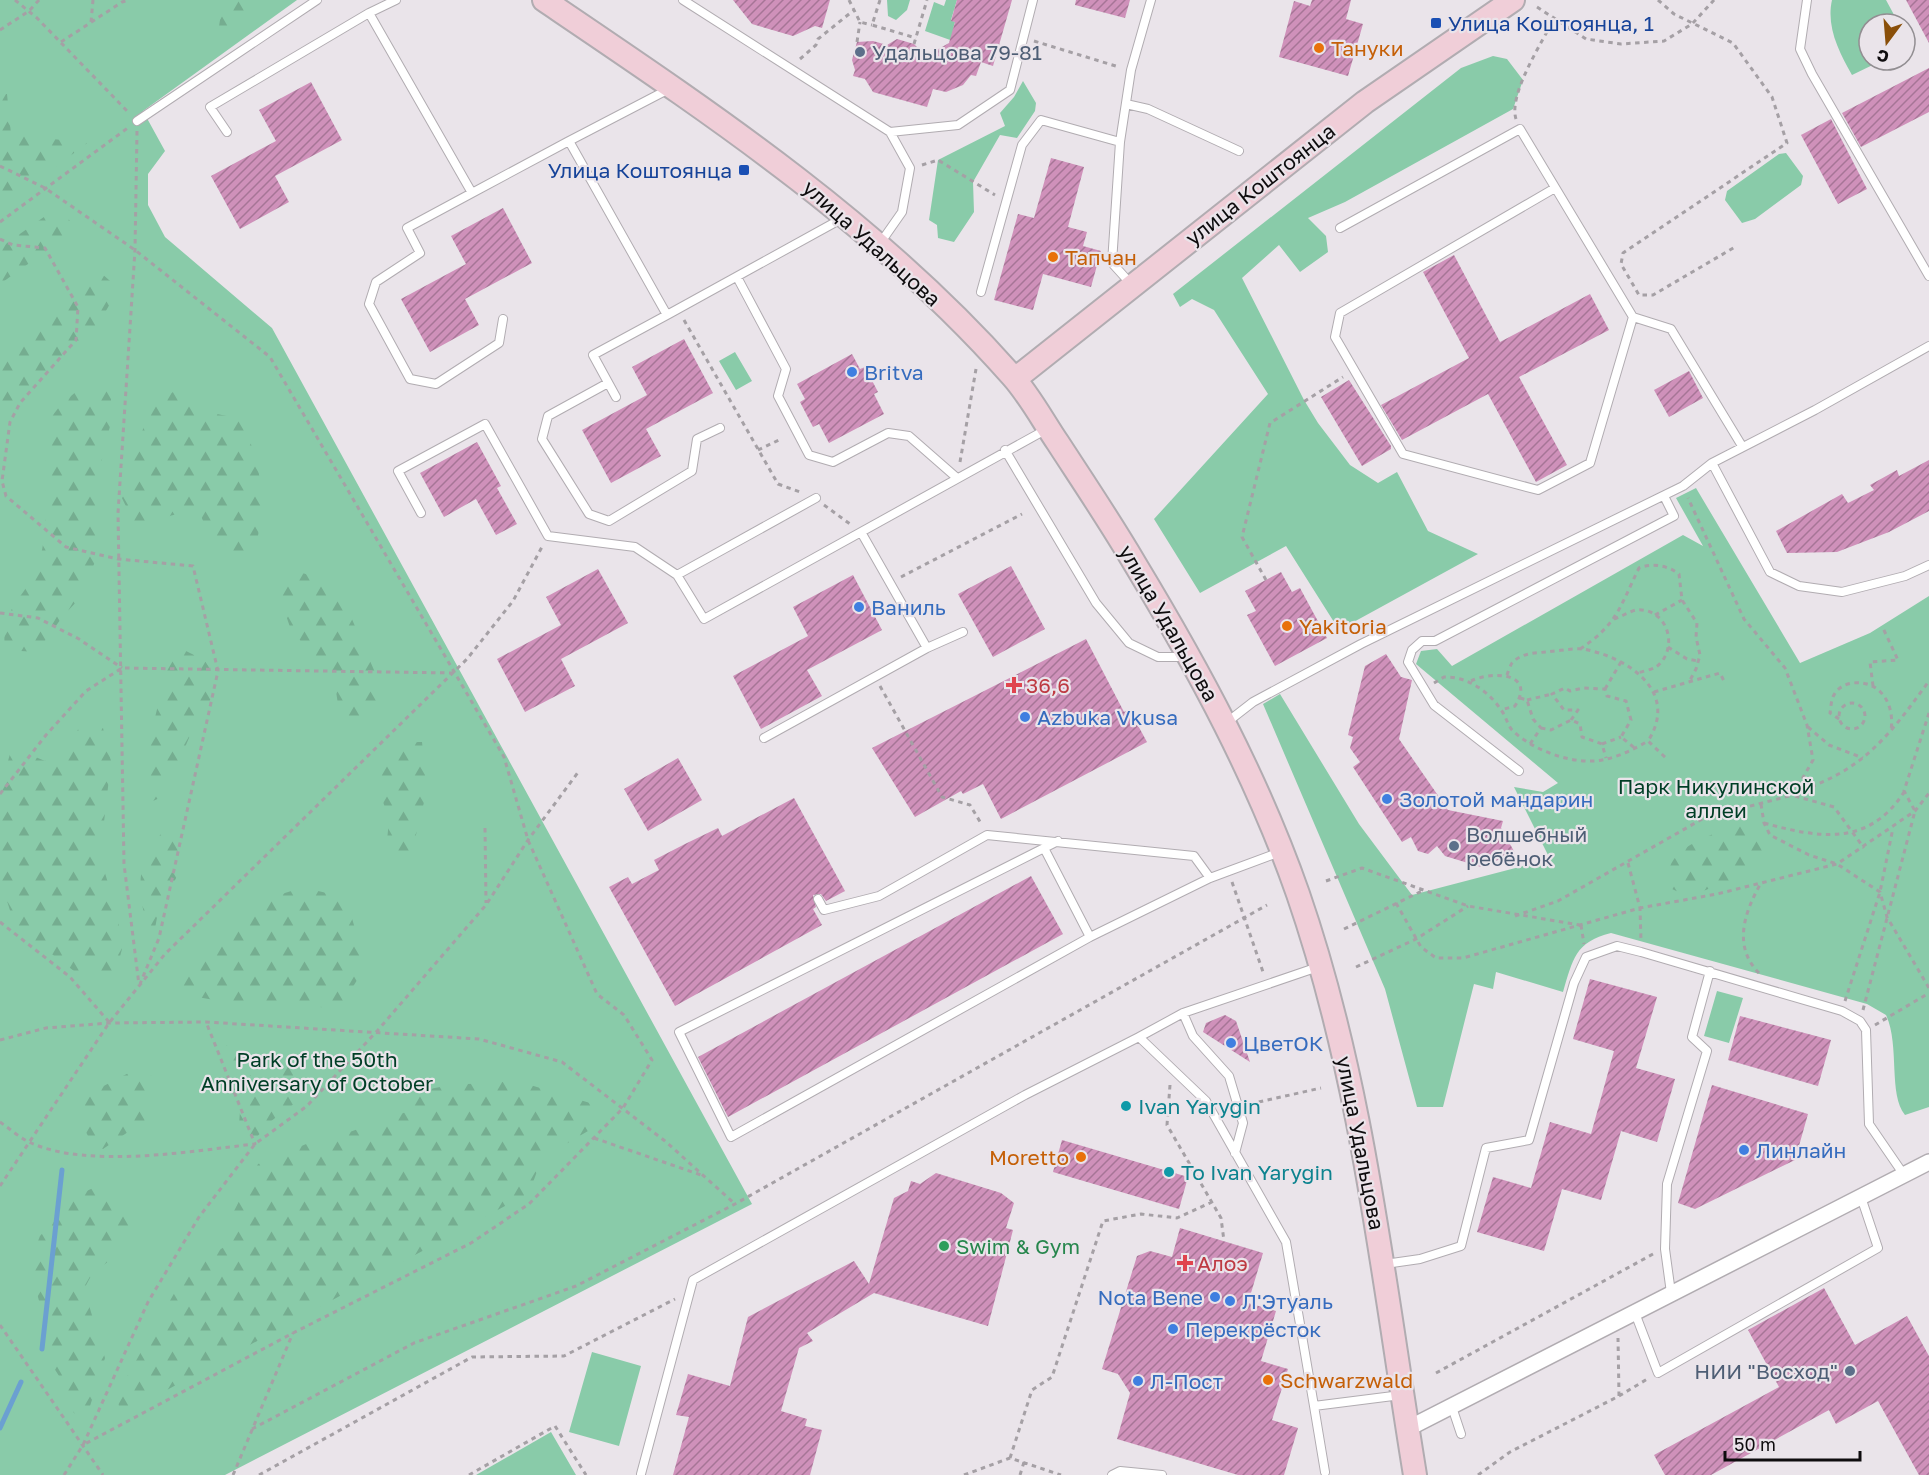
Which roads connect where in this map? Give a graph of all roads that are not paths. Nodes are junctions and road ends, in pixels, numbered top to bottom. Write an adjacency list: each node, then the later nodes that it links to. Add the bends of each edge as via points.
1 (317, 0): 12 (lane)
2 (396, 0): 9 (lane)
3 (544, 0): 10 (street, улица Удальцова)
4 (683, 0): 14 (lane)
5 (1033, 0): 14 (lane, via 1010,90 958,125)
6 (1151, 0): 11 (lane, via 1131,70)
7 (1513, 0): 25 (street, улица Коштоянца, via 1365,102)
8 (1807, 0): 23 (lane, via 1800,49)
9 (369, 13): 13 (lane, via 210,107); 19 (lane)
10 (673, 87): 15 (lane); 20 (street, улица Удальцова)
11 (1126, 104): 16 (lane); 17 (lane, via 1148,109)
12 (137, 121)
13 (227, 132)
14 (890, 132): 22 (lane, via 910,168 903,212)
15 (569, 141): 19 (lane); 27 (lane)
16 (1120, 142): 25 (lane, via 1112,263); 26 (lane, via 1041,120 1022,146)
17 (1239, 151)
18 (1555, 188): 21 (lane, via 1520,129); 28 (lane); 28 (lane, via 1340,313 1335,337 1403,454 1538,490 1590,463)
19 (472, 193): 29 (lane, via 406,228 420,253 376,282 369,304 410,379 436,384 499,343)
20 (847, 216): 22 (street, улица Удальцова); 24 (lane)
21 (1340, 228)
22 (880, 244): 31 (street, улица Удальцова)
23 (1929, 276)
24 (737, 277): 27 (lane); 39 (lane, via 786,369 778,396 809,455 833,462 888,433 909,436)
25 (1131, 286): 31 (street, улица Коштоянца)
26 (981, 292)
27 (668, 315): 32 (lane, via 593,355)
28 (1633, 317): 36 (lane, via 1671,329)
29 (503, 319)
30 (1929, 346): 36 (lane)
31 (1015, 379): 35 (street, улица Удальцова)
32 (609, 383): 33 (lane); 34 (lane, via 548,416 542,439 589,514 609,521 692,471 697,439)
33 (616, 397)
34 (720, 428)
35 (1048, 428): 37 (lane); 48 (street, улица Удальцова, via 1122,541)
36 (1742, 446): 38 (lane)
37 (1005, 450): 39 (lane); 48 (lane, via 1096,603 1129,643 1158,657)
38 (1712, 463): 40 (lane); 44 (lane, via 1770,572 1798,586 1842,592 1905,576)
39 (957, 478): 43 (lane)
40 (1664, 496): 49 (lane, via 1361,644 1252,702); 51 (lane, via 1674,516 1435,641 1422,641 1412,650 1408,662 1434,705)
41 (816, 498): 45 (lane)
42 (421, 513): 45 (lane, via 398,471 485,424 548,536 635,547)
43 (861, 532): 45 (lane, via 704,619); 47 (lane)
44 (1929, 565)
45 (677, 575)
46 (963, 632): 47 (lane)
47 (927, 648): 50 (lane)
48 (1190, 656): 49 (street, улица Удальцова)
49 (1226, 723): 54 (street, улица Удальцова)
50 (764, 738)
51 (1519, 771)
52 (1058, 841): 53 (lane); 55 (lane, via 1194,856); 56 (lane, via 987,835 879,896 824,910)
53 (1044, 848): 57 (lane); 57 (lane, via 679,1032 731,1137)
54 (1282, 852): 55 (lane); 58 (street, улица Удальцова)
55 (1210, 878): 57 (lane)
56 (818, 899)
57 (1090, 937)
58 (1321, 966): 60 (lane); 66 (street, улица Удальцова, via 1363,1139)
59 (1710, 971): 64 (lane, via 1842,1011 1860,1021 1866,1030 1869,1124); 66 (lane, via 1617,946 1586,957 1574,983 1529,1140 1486,1148 1461,1246 1420,1259); 67 (lane, via 1692,1037 1707,1051 1667,1184 1665,1249)
60 (1183, 1013): 61 (lane); 62 (lane, via 1193,1036 1229,1076 1243,1123)
61 (1139, 1037): 62 (lane, via 1206,1101); 75 (lane, via 1025,1095 693,1280)
62 (1235, 1153): 70 (lane, via 1286,1242)
63 (1929, 1162): 64 (street)
64 (1904, 1175): 65 (street)
65 (1862, 1197): 67 (street); 68 (lane, via 1878,1248 1658,1373)
66 (1384, 1264): 69 (street, улица Удальцова)
67 (1671, 1293): 68 (street)
68 (1635, 1313): 71 (street)
69 (1402, 1395): 70 (lane); 72 (street, улица Удальцова)
70 (1314, 1406): 74 (lane)
71 (1452, 1407): 72 (street); 73 (lane)
72 (1407, 1429): 78 (street, улица Удальцова)
73 (1461, 1434)
74 (1325, 1472)
75 (641, 1474)
76 (1112, 1475): 77 (lane)
77 (1162, 1475)
78 (1415, 1475)

